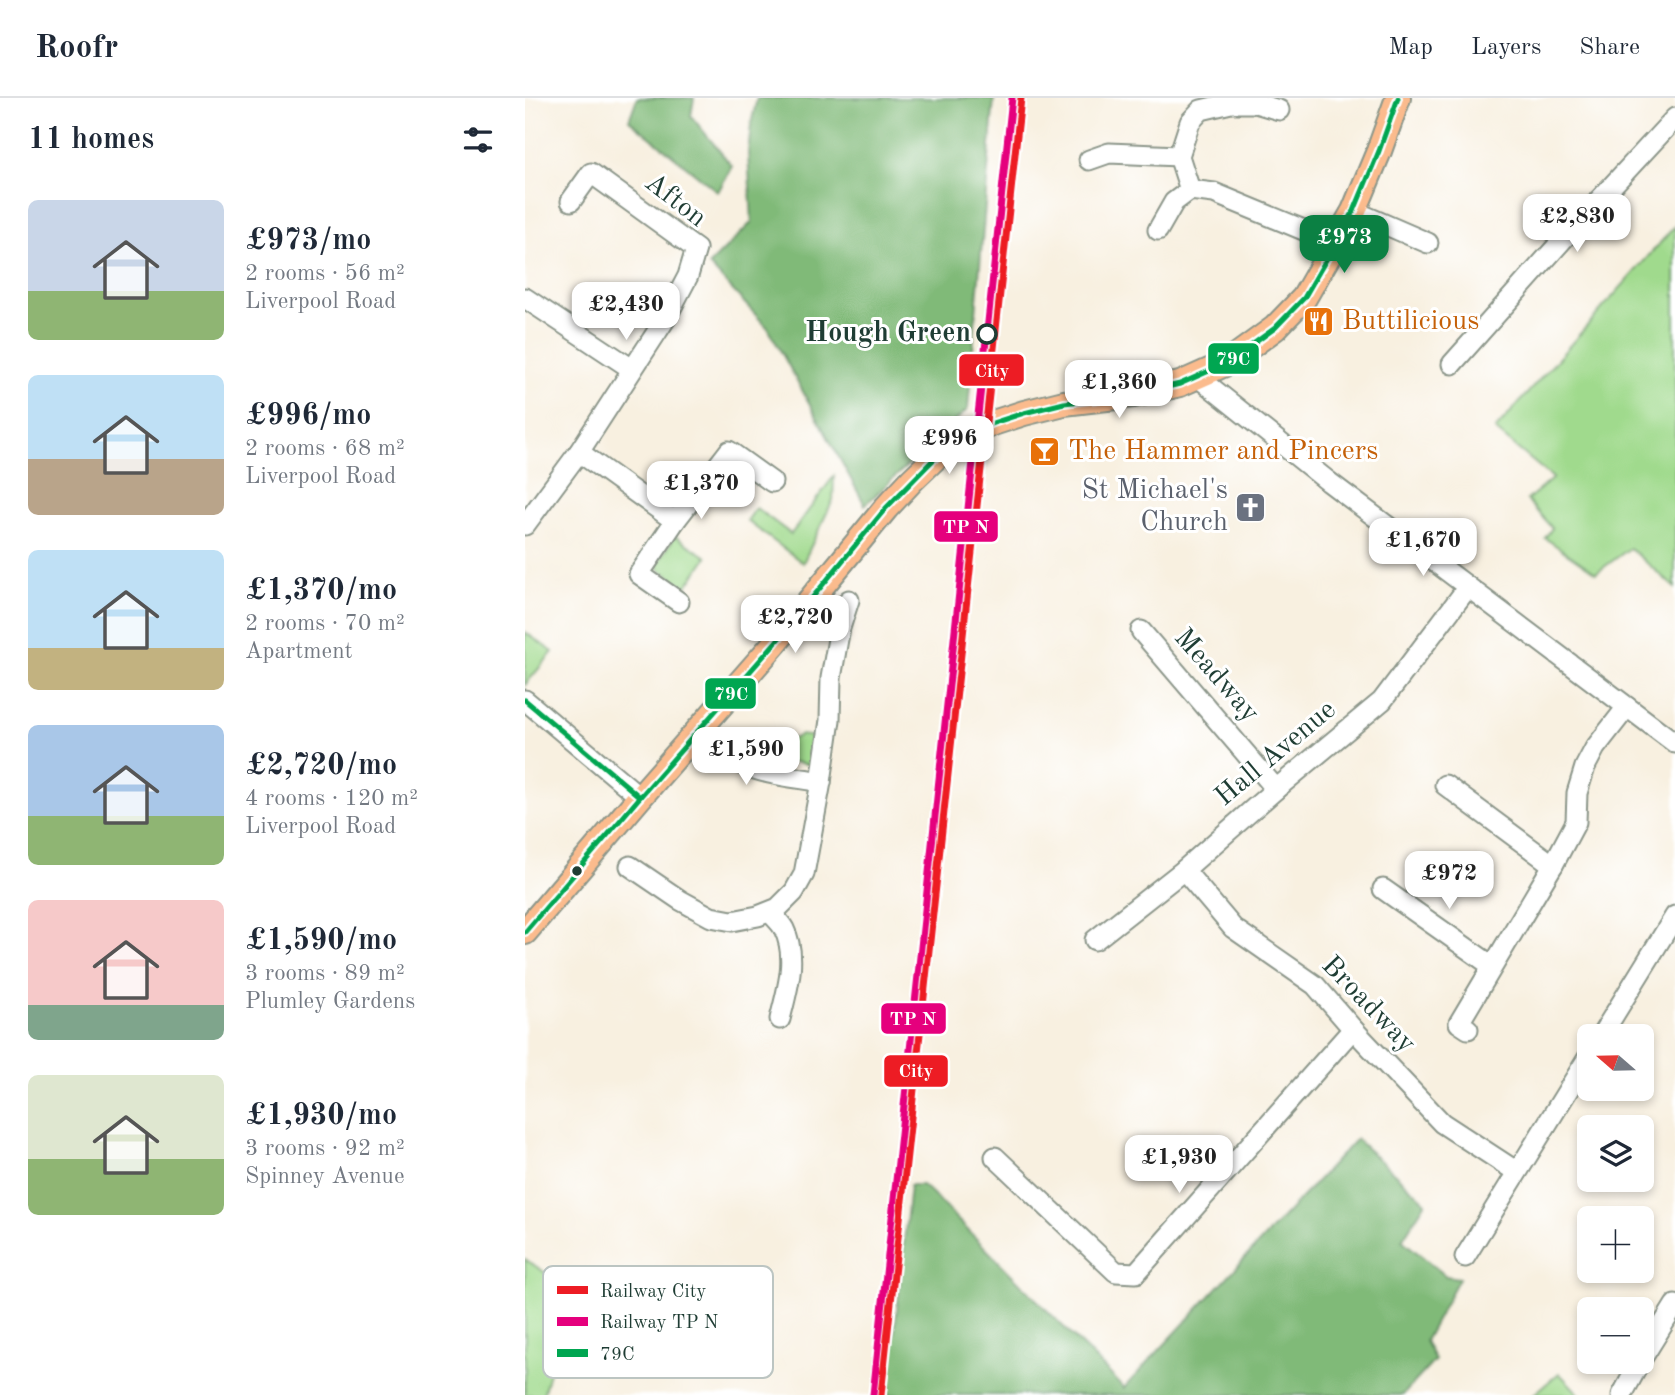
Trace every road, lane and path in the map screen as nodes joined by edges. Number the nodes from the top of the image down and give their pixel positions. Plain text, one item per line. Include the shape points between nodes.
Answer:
1 (1398, 98) edge
2 (1195, 104) edge
3 (1279, 110) dead end
4 (1675, 118) edge
5 (1179, 156) junction
6 (1090, 160) dead end
7 (1191, 190) junction
8 (571, 201) dead end
9 (1354, 211) junction
10 (1158, 230) dead end
11 (1335, 243) junction
12 (1428, 243) dead end
13 (525, 298) edge
14 (1452, 364) dead end
15 (632, 369) junction
16 (1198, 377) junction
17 (579, 452) junction
18 (772, 482) dead end
19 (529, 511) edge
20 (675, 521) junction
21 (1468, 587) junction
22 (849, 600) dead end
23 (679, 602) dead end
24 (1141, 631) dead end
25 (525, 700) edge
26 (1627, 707) junction
27 (698, 732) junction
28 (1675, 743) edge
29 (821, 782) junction
30 (1455, 784) dead end
31 (1276, 789) junction
32 (640, 797) junction
33 (1553, 865) junction
34 (630, 866) dead end
35 (1184, 870) junction
36 (1386, 899) dead end
37 (770, 912) junction
38 (1675, 916) edge
39 (525, 932) edge
40 (1095, 940) dead end
41 (1492, 966) junction
42 (781, 1019) dead end
43 (1608, 1024) edge
44 (1353, 1029) junction
45 (1468, 1029) dead end
46 (1577, 1075) edge
47 (995, 1157) dead end
48 (1517, 1172) junction
49 (1465, 1257) dead end
50 (1675, 1305) edge
51 (1654, 1340) edge
52 (1634, 1374) edge
53 (1622, 1395) edge

1 - 9 main road
2 - 3 street via 1255,103
2 - 5 street
4 - 14 street
5 - 6 street via 1109,153
5 - 7 street
7 - 10 street via 1174,202
7 - 11 street via 1214,193
8 - 15 street, Afton via 591,173 696,249 666,318
9 - 11 main road
9 - 12 street
11 - 16 main road via 1304,298 1275,328 1227,363
13 - 15 street
15 - 17 street, Afton
16 - 21 street
16 - 27 main road via 1133,395 1043,408 993,423 960,440 924,468 886,508
17 - 19 street, Afton
17 - 20 street
18 - 20 street via 729,451
20 - 23 street via 639,573
21 - 26 street
21 - 31 street, Hall Avenue via 1382,701
22 - 29 street via 831,626 830,720
24 - 31 street, Meadway
25 - 32 street
26 - 28 street
26 - 33 street via 1585,767 1577,793 1576,822
27 - 29 street via 738,762
27 - 32 main road
29 - 37 street via 804,874 794,892
30 - 33 street
31 - 35 street, Hall Avenue
32 - 39 main road
33 - 41 street
34 - 37 street via 711,917 732,921
35 - 40 street, Hall Avenue
35 - 44 street, Broadway via 1233,928 1315,985
36 - 41 street
37 - 42 street via 784,929 790,949
38 - 43 street
41 - 45 street via 1459,1023
44 - 47 street via 1136,1273 1117,1272
44 - 48 street, Broadway via 1441,1123
46 - 48 street
48 - 49 street
50 - 51 street
52 - 53 street

